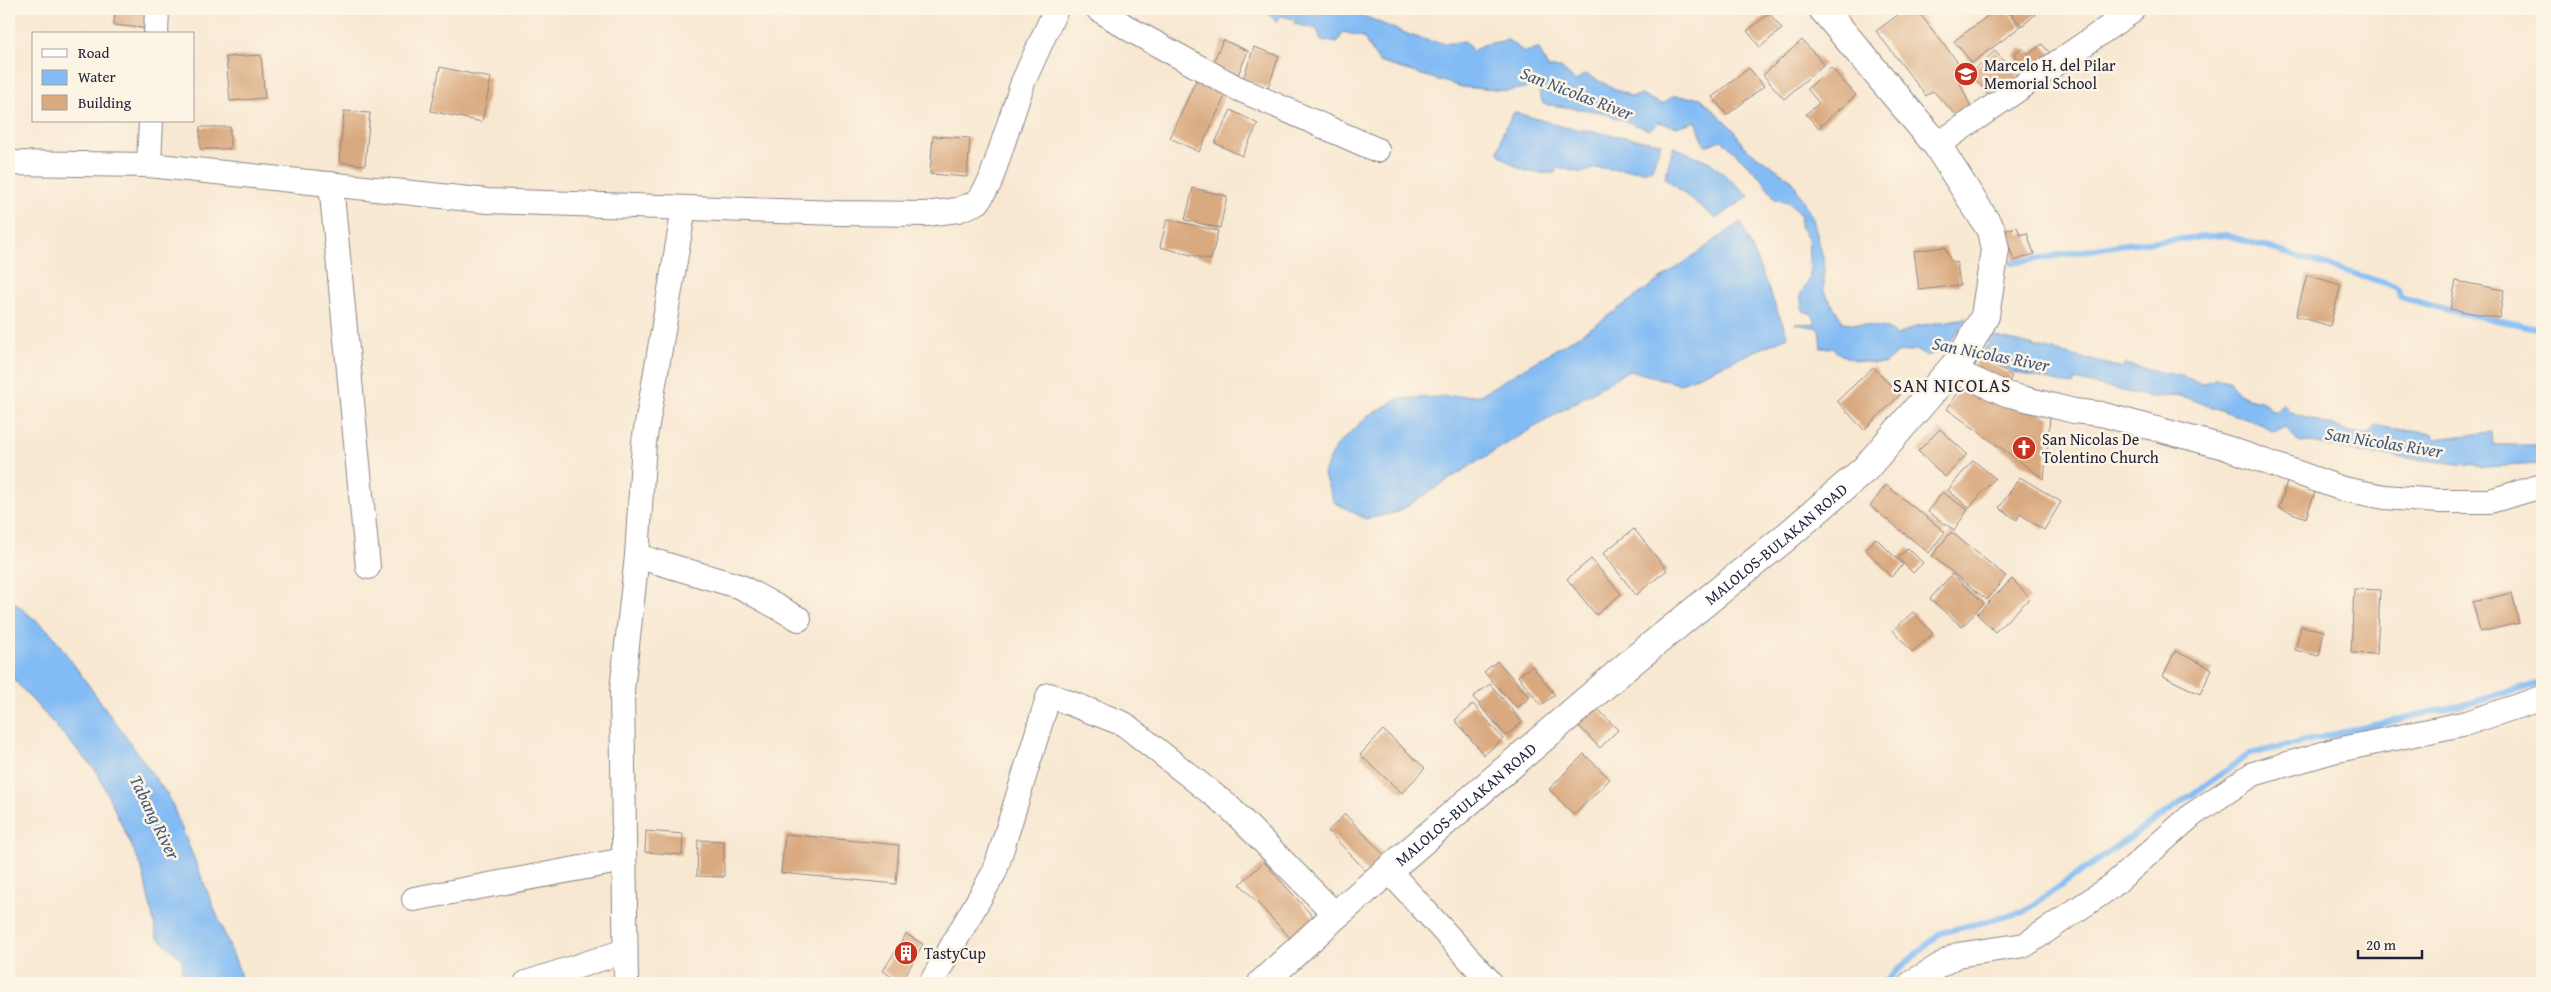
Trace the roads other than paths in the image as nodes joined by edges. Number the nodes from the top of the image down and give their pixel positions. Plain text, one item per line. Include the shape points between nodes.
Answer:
1 (157, 9) edge
2 (1056, 9) edge
3 (1098, 9) edge
4 (1823, 9) edge
5 (2131, 12) dead end
6 (156, 32) edge
7 (151, 122) edge
8 (1937, 145) junction
9 (1377, 150) dead end
10 (9, 163) edge
11 (149, 165) junction
12 (331, 184) junction
13 (684, 208) junction
14 (1958, 363) junction
15 (2542, 486) edge
16 (637, 556) junction
17 (368, 567) dead end
18 (799, 618) dead end
19 (2542, 698) edge
20 (624, 860) junction
21 (1389, 871) junction
22 (414, 899) dead end
23 (1336, 915) junction
24 (625, 951) junction
25 (1270, 980) edge
26 (526, 983) edge
27 (626, 983) edge
28 (931, 983) edge
29 (1491, 983) edge
30 (1911, 983) edge

1 - 6 street
2 - 13 street via 1023,82 990,182 978,202 958,210 926,214
3 - 9 street via 1237,88
4 - 8 main road, MALOLOS-BULAKAN ROAD
5 - 8 street
7 - 11 street
8 - 14 main road, MALOLOS-BULAKAN ROAD via 1991,230 1995,250 1985,316
10 - 11 street
11 - 12 street
12 - 13 street via 488,201
12 - 17 street
13 - 16 street via 644,442
14 - 15 street via 2006,394 2074,411 2101,414 2224,447 2343,489 2403,498 2490,501
14 - 21 main road, MALOLOS-BULAKAN ROAD via 1865,469 1635,659
16 - 18 street via 741,587
16 - 20 street via 622,690
19 - 30 street via 2467,723 2333,751 2253,774 2192,815 2112,886 2025,945 1957,955
20 - 22 street
20 - 24 street
21 - 23 main road, MALOLOS-BULAKAN ROAD
21 - 29 street
23 - 25 main road, MALOLOS-BULAKAN ROAD
23 - 28 street via 1229,807 1124,724 1049,695 995,871
24 - 26 street
24 - 27 street

